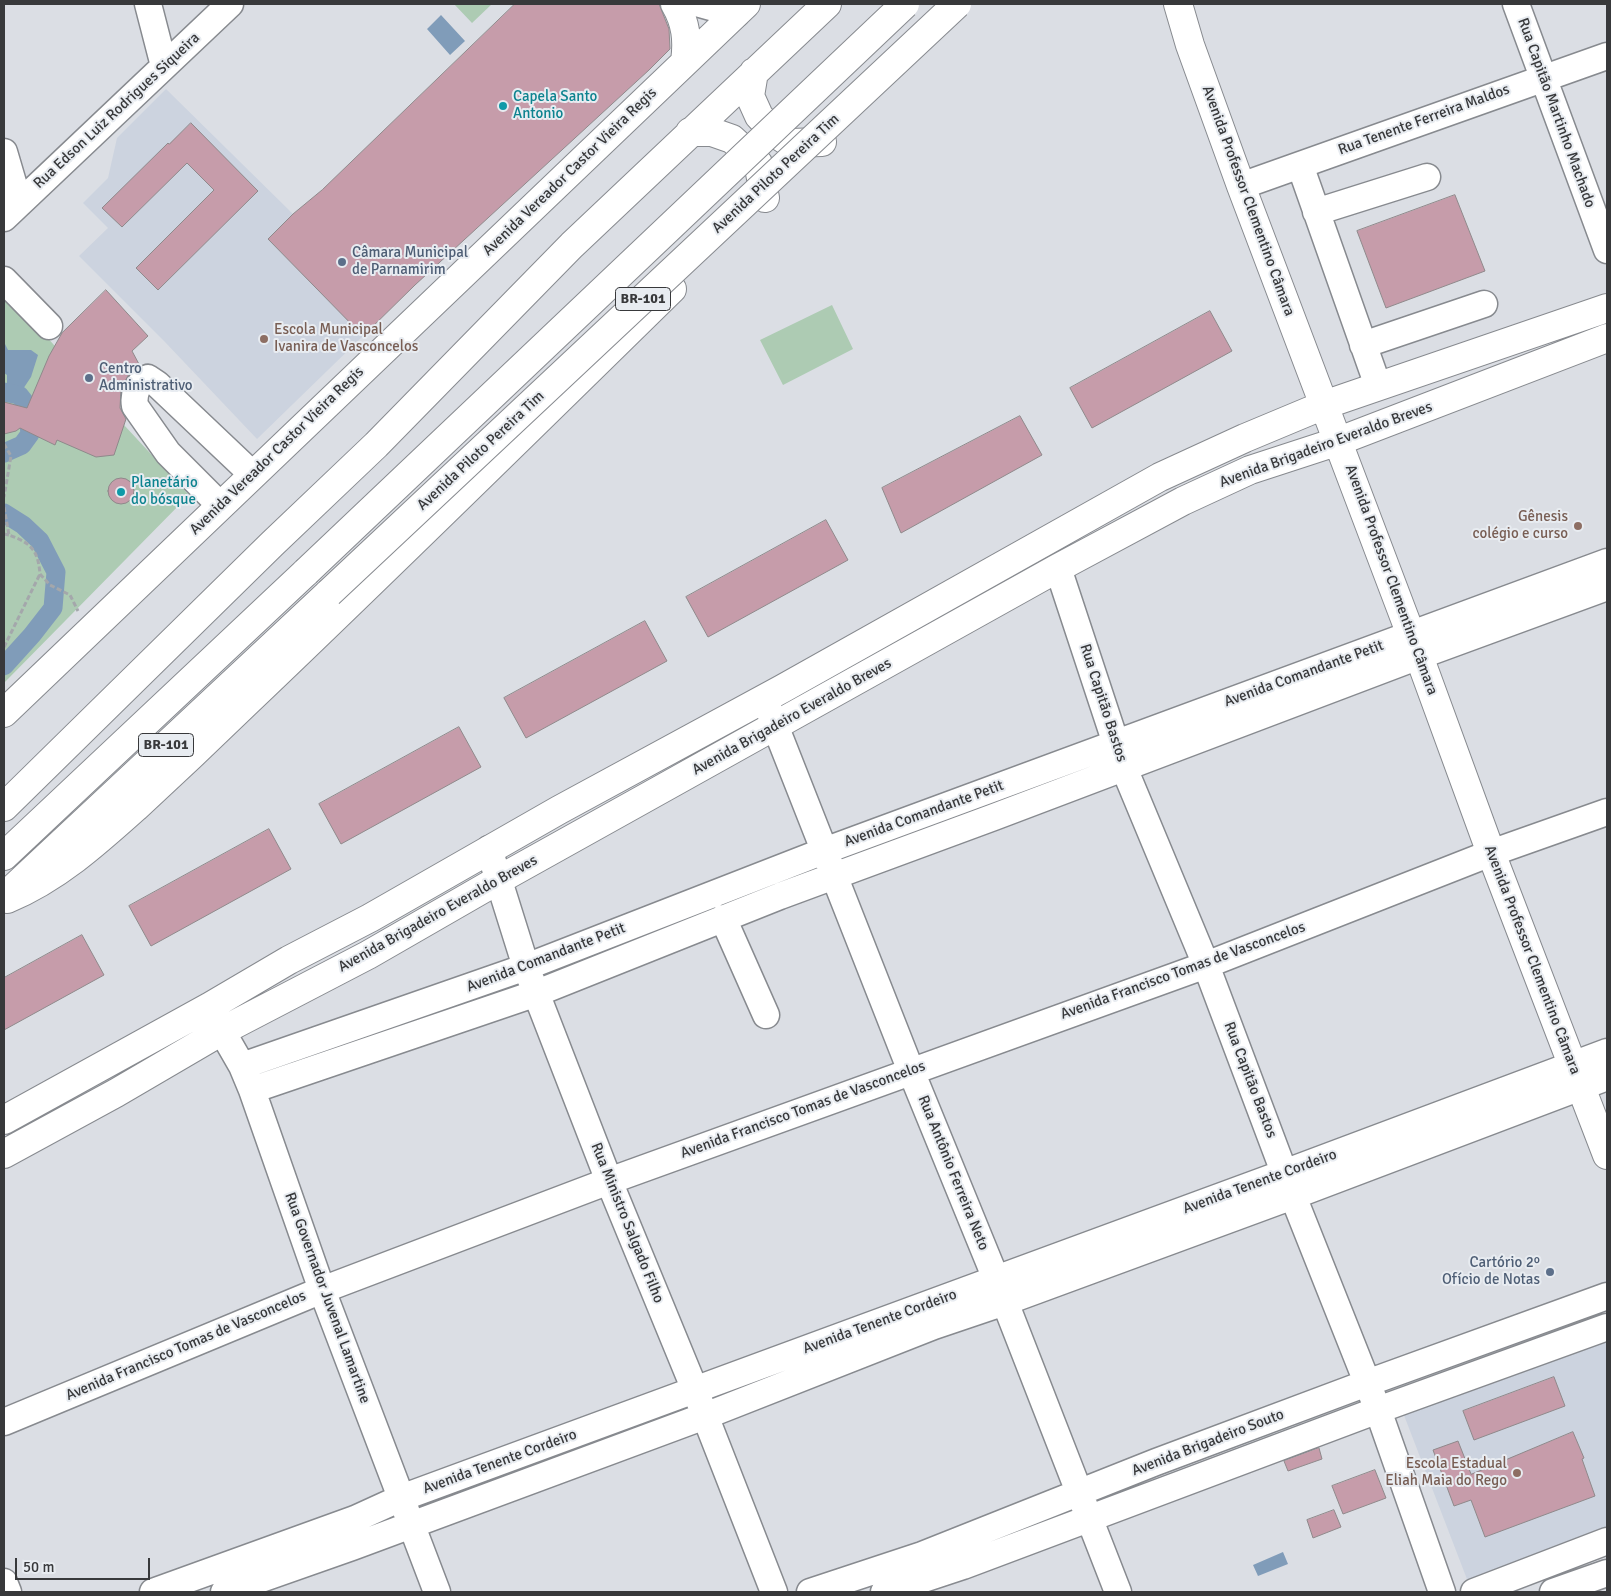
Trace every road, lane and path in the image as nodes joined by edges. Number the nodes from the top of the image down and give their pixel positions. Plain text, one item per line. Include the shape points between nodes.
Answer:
1 (148, 4) edge
2 (230, 4) edge
3 (675, 4) edge
4 (700, 4) edge
5 (827, 4) edge
6 (905, 4) edge
7 (957, 4) edge
8 (969, 4) edge
9 (1178, 4) edge
10 (1516, 4) edge
11 (740, 9) edge
12 (1607, 56) edge
13 (685, 62) junction
14 (164, 66) junction
15 (754, 72) junction
16 (1544, 77) junction
17 (690, 132) junction
18 (822, 142) junction
19 (4, 152) edge
20 (1300, 165) junction
21 (1427, 177) dead end
22 (1241, 186) junction
23 (765, 198) junction
24 (11, 211) edge
25 (1316, 212) junction
26 (1607, 250) edge
27 (4, 280) edge
28 (1484, 304) dead end
29 (1607, 308) edge
30 (49, 326) dead end
31 (1607, 338) edge
32 (1363, 345) junction
33 (1378, 386) junction
34 (1324, 405) junction
35 (1339, 441) junction
36 (4, 444) edge
37 (252, 474) junction
38 (4, 498) edge
39 (220, 505) junction
40 (4, 507) edge
41 (4, 534) edge
42 (9, 534) junction
43 (1607, 562) edge
44 (1058, 568) junction
45 (40, 574) junction
46 (1607, 587) edge
47 (70, 595) dead end
48 (1415, 645) junction
49 (4, 647) edge
50 (764, 699) junction
51 (4, 713) edge
52 (775, 727) junction
53 (1116, 744) junction
54 (1124, 768) junction
55 (984, 792) junction
56 (4, 808) edge
57 (1607, 812) edge
58 (994, 817) junction
59 (489, 849) junction
60 (824, 851) junction
61 (1491, 853) junction
62 (4, 856) edge
63 (835, 877) junction
64 (500, 879) junction
65 (4, 899) edge
66 (724, 918) junction
67 (1206, 965) junction
68 (526, 967) junction
69 (537, 993) junction
70 (209, 1007) junction
71 (766, 1015) dead end
72 (222, 1031) junction
73 (1607, 1052) edge
74 (911, 1071) junction
75 (1577, 1076) junction
76 (1607, 1077) edge
77 (247, 1078) junction
78 (4, 1120) edge
79 (1605, 1142) edge
80 (4, 1154) edge
81 (609, 1181) junction
82 (1289, 1185) junction
83 (322, 1290) junction
84 (1001, 1291) junction
85 (1607, 1296) edge
86 (1607, 1327) edge
87 (1367, 1382) junction
88 (695, 1390) junction
89 (1378, 1410) junction
90 (705, 1416) junction
91 (4, 1422) edge
92 (1079, 1493) junction
93 (401, 1498) junction
94 (1090, 1519) junction
95 (411, 1524) junction
96 (1607, 1541) edge
97 (1607, 1572) edge
98 (4, 1582) edge
99 (8, 1592) edge
100 (153, 1592) edge
101 (224, 1592) edge
102 (437, 1592) edge
103 (774, 1592) edge
104 (810, 1592) edge
105 (884, 1592) edge
106 (1118, 1592) edge
107 (1442, 1592) edge
108 (1474, 1592) edge
109 (1553, 1592) edge

1 - 14 street
2 - 14 street, Rua Edson Luiz Rodrigues Siqueira
3 - 13 main road via 687,34
4 - 11 street
5 - 15 main road
6 - 62 main road, BR-101, bridge
7 - 65 main road, Avenida Piloto Pereira Tim / BR-101, bridge
8 - 18 main road
9 - 22 main road, Avenida Professor Clementino Câmara
10 - 16 street, Rua Capitão Martinho Machado
11 - 13 main road, Avenida Vereador Castor Vieira Regis
12 - 16 street, Rua Tenente Ferreira Maldos
13 - 37 main road, Avenida Vereador Castor Vieira Regis
14 - 24 street, Rua Edson Luiz Rodrigues Siqueira
15 - 17 main road
15 - 18 main road via 750,96 759,116 776,134 790,143
16 - 20 street, Rua Tenente Ferreira Maldos
16 - 26 street, Rua Capitão Martinho Machado
17 - 23 main road via 712,132 732,139 758,163
17 - 56 main road via 572,245 376,445
18 - 23 main road
19 - 24 street
20 - 22 street, Rua Tenente Ferreira Maldos
20 - 25 street
21 - 25 street
22 - 34 main road, Avenida Professor Clementino Câmara
23 - 65 main road via 313,640 163,782 101,838 47,878 22,893
25 - 32 street
27 - 30 street
28 - 32 street
29 - 33 main road, Avenida Brigadeiro Everaldo Breves
31 - 35 main road, Avenida Brigadeiro Everaldo Breves
32 - 33 street
33 - 34 main road, Avenida Brigadeiro Everaldo Breves
34 - 35 main road, Avenida Professor Clementino Câmara
34 - 50 main road, Avenida Brigadeiro Everaldo Breves via 1160,477
35 - 44 main road, Avenida Brigadeiro Everaldo Breves via 1250,470 1183,501
35 - 48 main road, Avenida Professor Clementino Câmara
36 - 38 path via 11,456
37 - 39 main road, Avenida Vereador Castor Vieira Regis
37 - 39 street via 157,384 148,378 143,380 136,391 135,406 168,453
39 - 51 main road, Avenida Vereador Castor Vieira Regis
40 - 42 path
41 - 42 path
42 - 45 path via 33,548
43 - 48 street, Avenida Comandante Petit
44 - 52 main road, Avenida Brigadeiro Everaldo Breves
44 - 53 street, Rua Capitão Bastos
45 - 47 path via 50,585
45 - 49 path
46 - 48 street, Avenida Comandante Petit
48 - 53 street, Avenida Comandante Petit
48 - 54 street, Avenida Comandante Petit
48 - 61 main road, Avenida Professor Clementino Câmara
50 - 52 street, Rua Antônio Ferreira Neto
50 - 59 main road, Avenida Brigadeiro Everaldo Breves
52 - 60 street, Rua Antônio Ferreira Neto
52 - 64 main road, Avenida Brigadeiro Everaldo Breves
53 - 54 street, Rua Capitão Bastos
53 - 55 street, Avenida Comandante Petit
54 - 58 street, Avenida Comandante Petit
54 - 67 street, Rua Capitão Bastos
55 - 58 street
55 - 60 street, Avenida Comandante Petit
57 - 61 street, Avenida Francisco Tomas de Vasconcelos
58 - 63 street, Avenida Comandante Petit
59 - 64 street, Rua Ministro Salgado Filho
59 - 70 main road, Avenida Brigadeiro Everaldo Breves
60 - 63 street, Rua Antônio Ferreira Neto
60 - 68 street, Avenida Comandante Petit
61 - 67 street, Avenida Francisco Tomas de Vasconcelos
61 - 75 main road, Avenida Professor Clementino Câmara
63 - 66 street, Avenida Comandante Petit
63 - 74 street, Rua Antônio Ferreira Neto
64 - 68 street, Rua Ministro Salgado Filho
64 - 72 main road, Avenida Brigadeiro Everaldo Breves via 368,955
66 - 69 street, Avenida Comandante Petit
66 - 71 street
67 - 74 street, Avenida Francisco Tomas de Vasconcelos
67 - 82 street, Rua Capitão Bastos
68 - 69 street, Rua Ministro Salgado Filho
68 - 77 street, Avenida Comandante Petit
69 - 77 street, Avenida Comandante Petit
69 - 81 street, Rua Ministro Salgado Filho
70 - 72 street, Rua Governador Juvenal Lamartine
70 - 78 main road, Avenida Brigadeiro Everaldo Breves
72 - 77 street, Rua Governador Juvenal Lamartine
72 - 80 main road, Avenida Brigadeiro Everaldo Breves
73 - 75 street, Avenida Tenente Cordeiro
74 - 81 street, Avenida Francisco Tomas de Vasconcelos
74 - 84 street, Rua Antônio Ferreira Neto
75 - 76 street, Avenida Tenente Cordeiro
75 - 79 main road, Avenida Professor Clementino Câmara
75 - 82 street, Avenida Tenente Cordeiro
77 - 83 street, Rua Governador Juvenal Lamartine
81 - 83 street, Avenida Francisco Tomas de Vasconcelos
81 - 88 street, Rua Ministro Salgado Filho
82 - 84 street, Avenida Tenente Cordeiro
82 - 87 street, Rua Capitão Bastos
83 - 91 street, Avenida Francisco Tomas de Vasconcelos
83 - 93 street, Rua Governador Juvenal Lamartine
84 - 88 street, Avenida Tenente Cordeiro
84 - 90 street, Avenida Tenente Cordeiro via 925,1330
84 - 92 street, Rua Antônio Ferreira Neto
85 - 87 street, Avenida Brigadeiro Souto
86 - 89 street, Avenida Brigadeiro Souto
87 - 89 street, Rua Capitão Bastos
87 - 92 street, Avenida Brigadeiro Souto
88 - 90 street, Rua Ministro Salgado Filho
88 - 93 street, Avenida Tenente Cordeiro
89 - 94 street, Avenida Brigadeiro Souto
89 - 107 street, Rua Capitão Bastos
90 - 95 street, Avenida Tenente Cordeiro
90 - 103 street, Rua Ministro Salgado Filho
92 - 94 street, Rua Antônio Ferreira Neto
92 - 104 street, Avenida Brigadeiro Souto via 922,1555
93 - 95 street, Rua Governador Juvenal Lamartine
93 - 100 street, Avenida Tenente Cordeiro via 355,1519
94 - 105 street, Avenida Brigadeiro Souto
94 - 106 street, Rua Antônio Ferreira Neto
95 - 101 street, Avenida Tenente Cordeiro
95 - 102 street, Rua Governador Juvenal Lamartine
96 - 108 street
97 - 109 street
98 - 99 street

